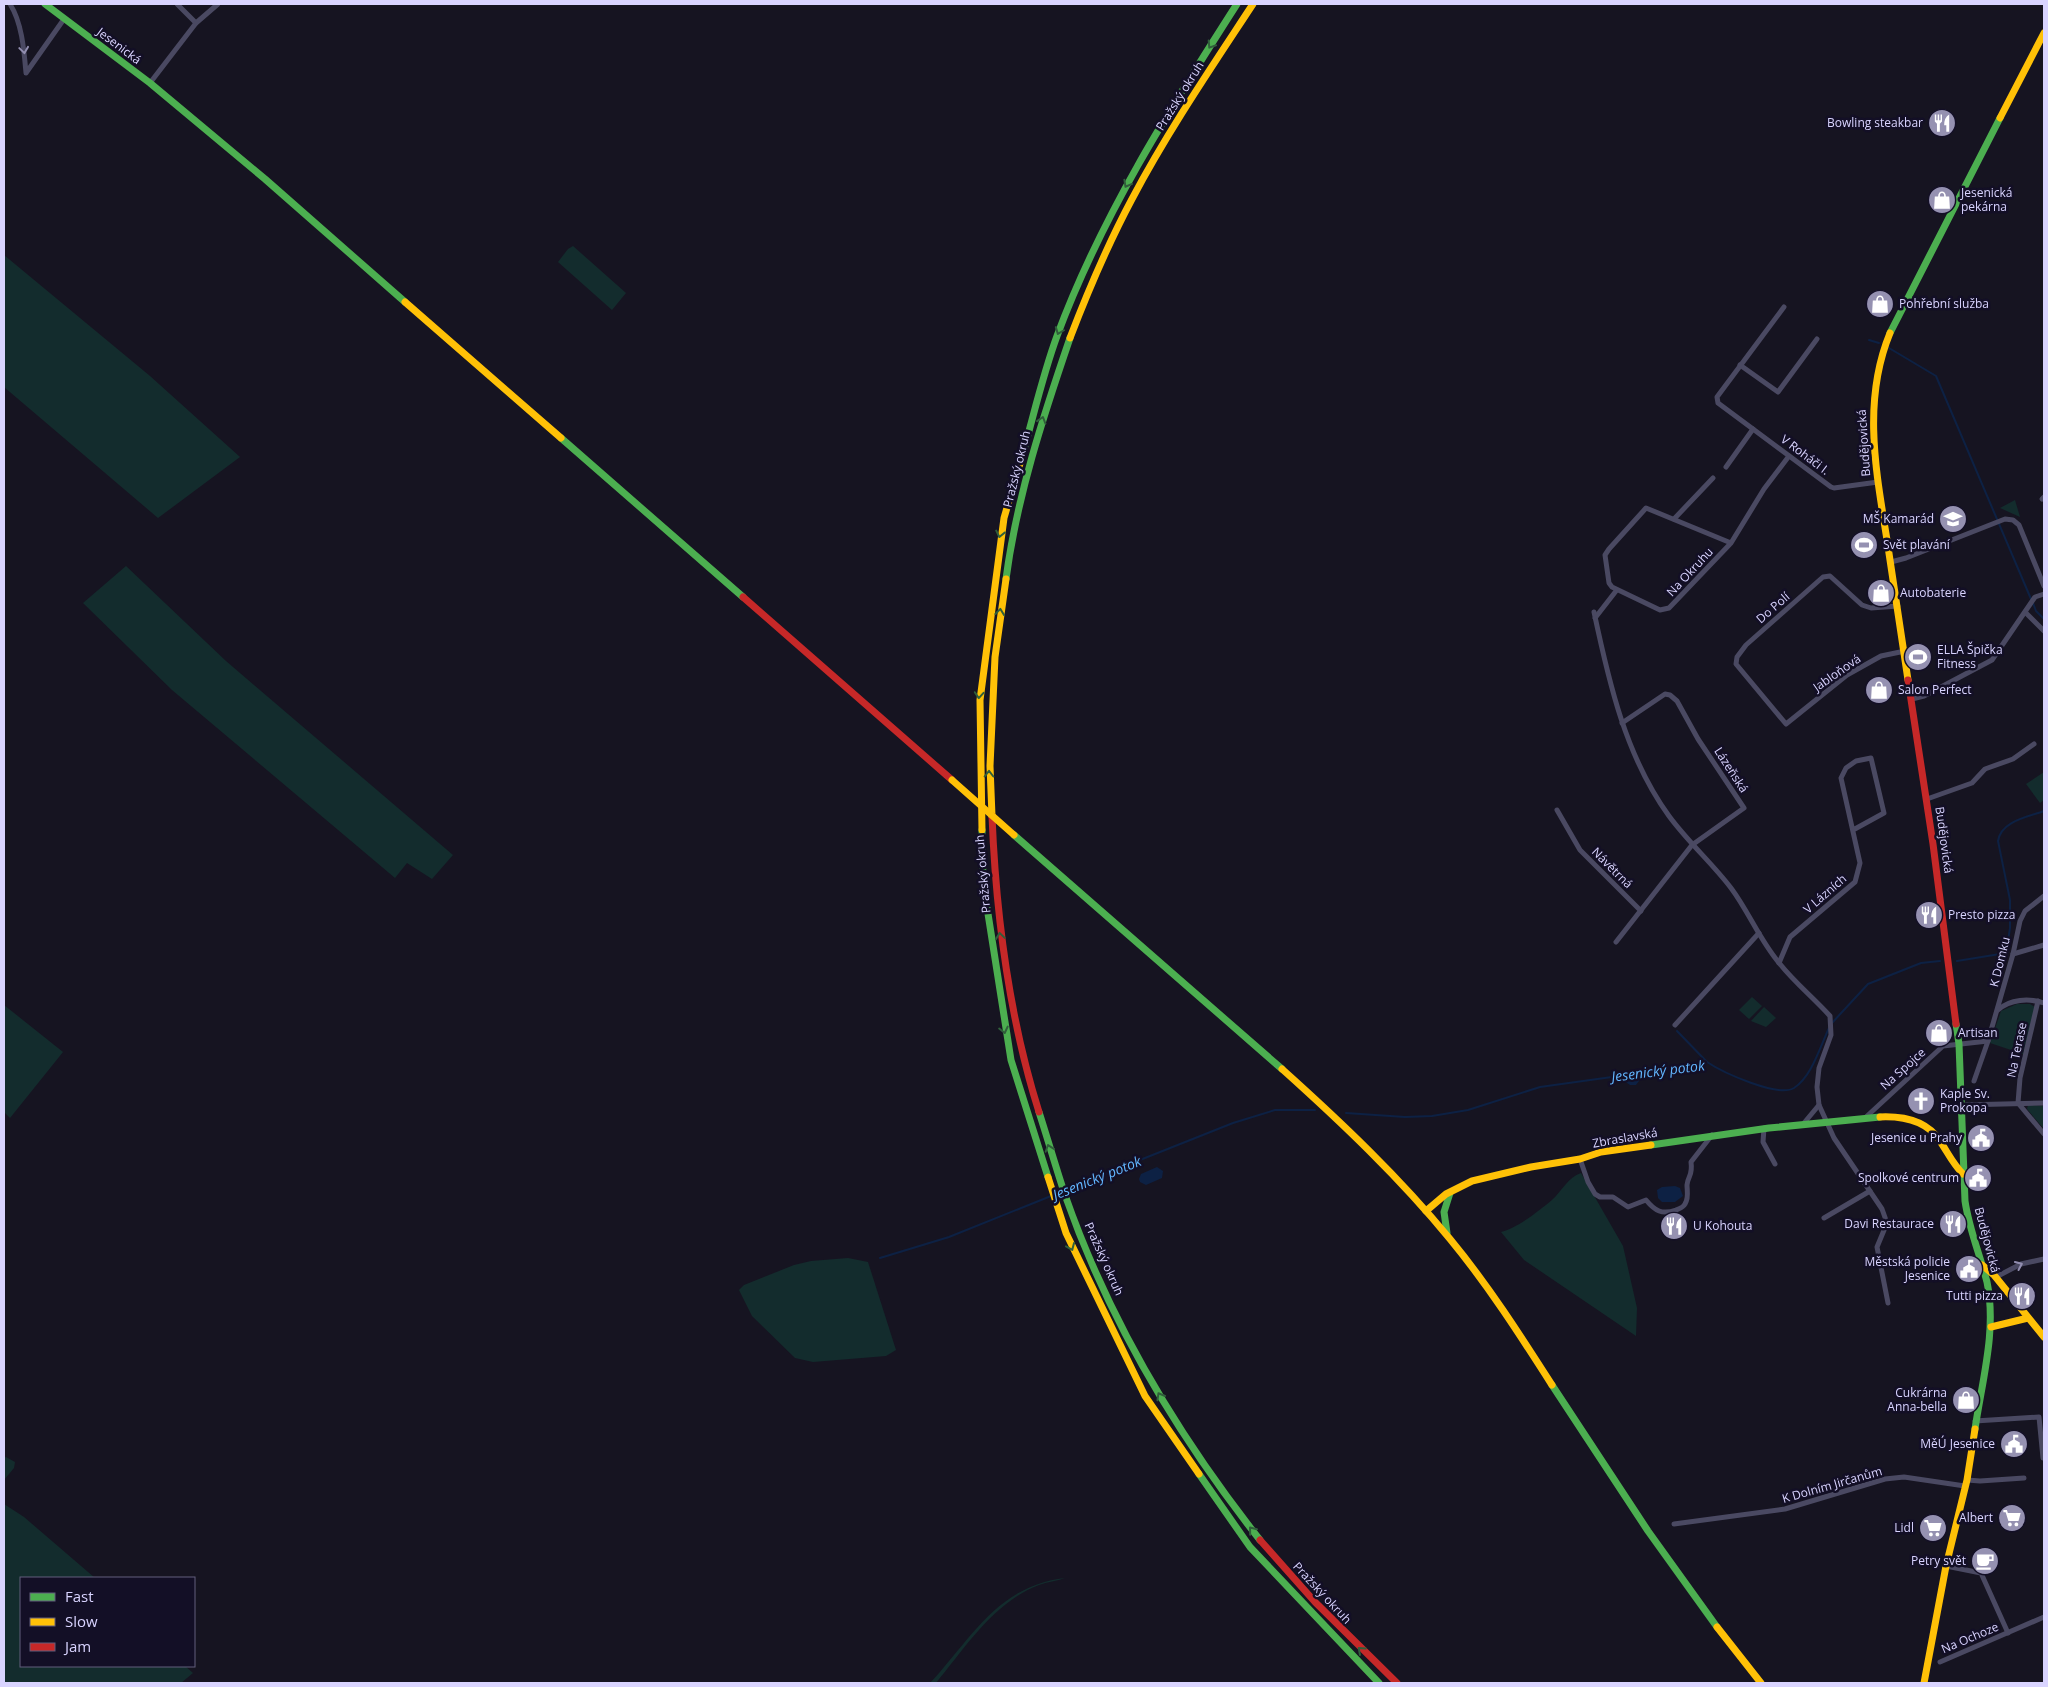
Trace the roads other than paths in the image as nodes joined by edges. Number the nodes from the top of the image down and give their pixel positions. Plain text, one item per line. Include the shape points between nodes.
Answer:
1 (10, 4) edge
2 (45, 4) edge
3 (177, 4) edge
4 (218, 4) edge
5 (1237, 4) edge
6 (1253, 4) edge
7 (64, 19) junction
8 (196, 24) junction
9 (2044, 32) edge
10 (150, 83) junction
11 (1784, 307) dead end
12 (1817, 339) dead end
13 (1740, 366) junction
14 (1753, 429) junction
15 (1789, 456) junction
16 (1726, 467) dead end
17 (1713, 478) dead end
18 (1878, 482) junction
19 (1674, 519) junction
20 (1731, 543) junction
21 (1891, 562) junction
22 (2044, 586) edge
23 (1616, 591) junction
24 (2044, 594) edge
25 (1898, 606) junction
26 (1594, 612) dead end
27 (2025, 612) junction
28 (1595, 618) junction
29 (2044, 631) edge
30 (1905, 651) junction
31 (1912, 699) junction
32 (1622, 723) junction
33 (1786, 724) joint
34 (2034, 744) dead end
35 (1927, 798) junction
36 (1557, 810) dead end
37 (1853, 830) junction
38 (1692, 845) junction
39 (2044, 896) edge
40 (1641, 911) junction
41 (1759, 934) junction
42 (1616, 942) dead end
43 (2044, 945) edge
44 (2013, 954) junction
45 (1779, 963) junction
46 (2038, 1001) junction
47 (2044, 1003) edge
48 (1996, 1012) junction
49 (1675, 1025) dead end
50 (1988, 1041) junction
51 (1959, 1044) junction
52 (1974, 1082) dead end
53 (2018, 1103) junction
54 (2044, 1103) edge
55 (1819, 1105) junction
56 (1962, 1105) junction
57 (1865, 1117) junction
58 (1827, 1122) junction
59 (1804, 1124) junction
60 (1764, 1127) junction
61 (2044, 1134) edge
62 (1712, 1135) junction
63 (1580, 1158) junction
64 (1775, 1164) dead end
65 (1963, 1174) junction
66 (1451, 1191) junction
67 (1870, 1191) junction
68 (1426, 1210) junction
69 (1824, 1218) dead end
70 (1449, 1238) junction
71 (2044, 1260) edge
72 (1982, 1265) junction
73 (1996, 1277) junction
74 (1888, 1303) dead end
75 (2028, 1318) junction
76 (1990, 1326) junction
77 (2044, 1337) edge
78 (1976, 1421) junction
79 (2043, 1458) dead end
80 (2024, 1478) dead end
81 (1966, 1483) junction
82 (1674, 1524) dead end
83 (1946, 1566) junction
84 (2044, 1617) edge
85 (2008, 1633) junction
86 (1940, 1662) dead end
87 (1379, 1683) edge
88 (1397, 1683) edge
89 (1761, 1683) edge
90 (1924, 1683) edge

1 -> 7 street via 24,46 26,73
2 - 7 main road, Jesenická
3 - 8 street
4 - 8 street
5 -> 87 main road, Pražský okruh via 1118,199 1080,277 1028,421 1006,503 988,606 978,713 978,833 986,924 1001,1017 1014,1071 1060,1221 1116,1342 1148,1402 1226,1517 1283,1587 1345,1653
88 -> 6 main road, Pražský okruh via 1353,1644 1292,1578 1236,1510 1192,1449 1127,1337 1094,1268 1040,1123 1014,1014 994,877 991,714 1000,608 1018,506 1040,424 1070,338 1103,259 1142,179
7 - 10 main road, Jesenická
8 - 10 street
9 - 18 main road, Budějovická via 1884,346 1872,397
10 - 68 main road, Jesenická, bridge via 273,186 787,634 1336,1118
11 - 13 street, V Roháči I.
12 - 13 street via 1778,392
13 - 14 street, V Roháči I. via 1718,397 1718,402
14 - 15 street, V Roháči I.
14 - 16 street
15 - 18 street, V Roháči I. via 1834,488
15 - 20 street, Na Okruhu
17 - 19 street
18 - 21 main road, Budějovická
19 - 20 street, Na Okruhu
19 - 23 street, Na Okruhu via 1646,508 1609,549 1605,555 1609,583
20 - 23 street, Na Okruhu via 1665,610
21 - 22 street via 1999,521 2013,520 2019,525
21 - 25 main road, Budějovická
23 - 28 street
24 - 27 street via 2035,597
25 - 30 main road, Budějovická
25 - 33 street, Do Polí via 1872,608 1862,605 1830,576 1823,578 1746,645 1736,664
26 - 28 street
27 - 29 street
27 - 31 street via 1992,660 1924,696
28 - 32 street
30 - 31 main road, Budějovická
30 - 33 street, Jabloňová via 1881,656 1847,675
31 - 35 main road, Budějovická
32 - 38 street via 1649,785
32 - 38 street, Lázeňská via 1665,694 1670,695 1744,808
34 - 35 street, Budějovická via 2013,759 1985,769 1972,783
35 - 51 main road, Budějovická
36 - 40 street, Návětrná via 1580,850
37 - 37 street, V Lázních via 1884,813 1871,758 1856,761 1846,768 1841,778
37 - 45 street, V Lázních via 1860,863 1855,882 1790,937
38 - 40 street
38 - 41 street via 1731,888
39 - 44 street, K Domku via 2022,915
40 - 42 street
41 - 45 street
41 - 49 street
43 - 44 street
44 - 48 street, K Domku
45 - 55 street via 1830,1016 1831,1035 1819,1068
46 - 47 street
46 - 48 street via 2012,1002
46 - 53 street, Na Terase via 2020,1078
48 - 50 street, K Domku
50 - 51 street
50 - 52 street, K Domku
51 - 56 main road, Budějovická
51 - 57 street, Na Spojce via 1943,1046
53 - 54 street
53 - 56 street
53 - 61 street
55 - 58 street
55 - 59 street
56 - 65 main road, Budějovická
57 - 58 main road, Zbraslavská
57 - 65 main road, Zbraslavská via 1900,1118 1919,1123 1935,1133
58 - 59 main road, Zbraslavská
58 - 67 street via 1834,1138
59 - 60 main road, Zbraslavská
60 - 62 main road, Zbraslavská
60 - 64 street via 1763,1142
62 - 63 main road, Zbraslavská
62 - 63 street, Zbraslavská via 1691,1162 1693,1172 1687,1183 1687,1202 1667,1213 1660,1213 1646,1200 1628,1207 1613,1197 1595,1194
63 - 66 main road via 1481,1179
65 - 72 main road, Budějovická via 1967,1216
66 - 68 main road
66 - 70 main road via 1444,1212
67 - 69 street
67 - 74 street via 1887,1224 1878,1247
68 - 70 main road, Jesenická
70 - 89 main road, Jesenická via 1496,1300 1683,1580
73 -> 71 street via 2021,1264
72 - 73 main road
72 - 76 main road, Budějovická via 1990,1301
73 - 75 main road
75 - 76 main road
75 - 77 main road
76 - 78 main road, Budějovická
78 - 79 street via 2040,1417
78 - 81 main road, Budějovická
80 - 81 street, K Dolním Jirčanům
81 - 82 street, K Dolním Jirčanům via 1904,1477 1885,1479 1785,1509
81 - 83 main road, Budějovická
83 - 85 street, Na Ochoze via 1981,1573
83 - 90 main road, Budějovická
84 - 85 street, Na Ochoze
85 - 86 street, Na Ochoze

